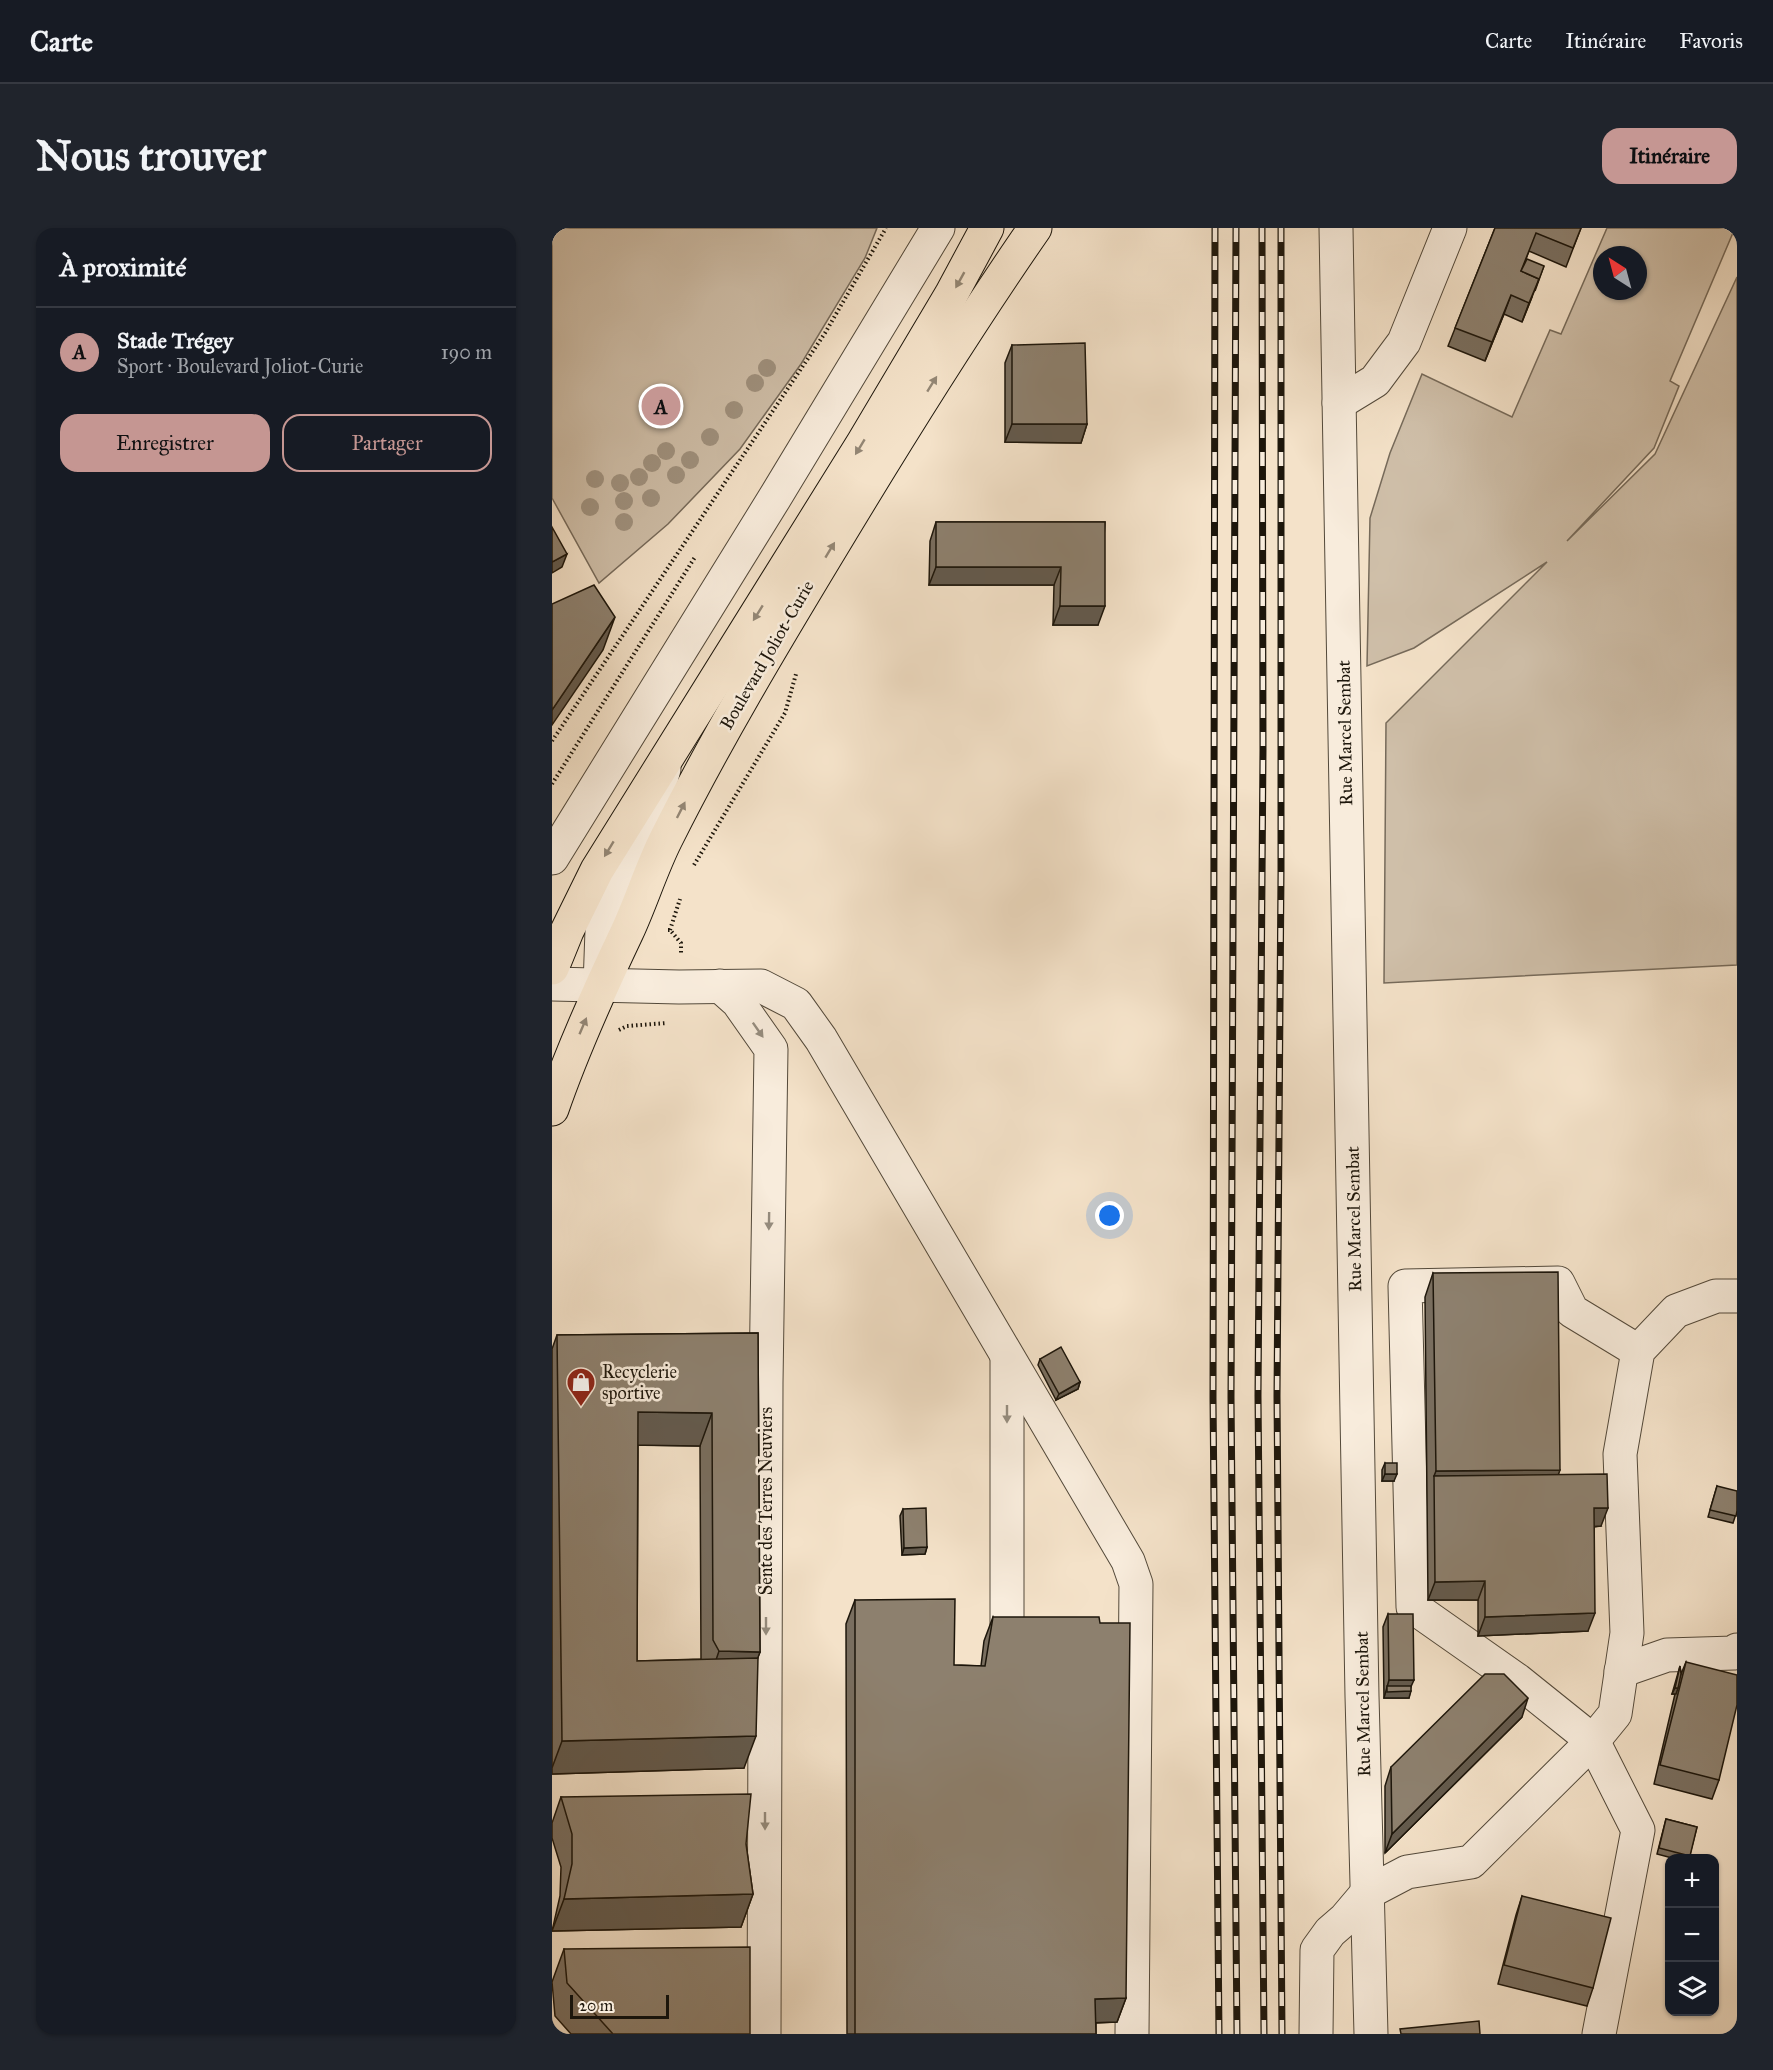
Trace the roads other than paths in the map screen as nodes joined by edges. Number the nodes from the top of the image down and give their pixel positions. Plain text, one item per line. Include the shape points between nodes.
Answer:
1 (938, 228) edge
2 (987, 228) edge
3 (1013, 228) edge
4 (1035, 228) edge
5 (1336, 228) edge
6 (1450, 228) edge
7 (975, 316) junction
8 (1339, 403) junction
9 (669, 753) junction
10 (552, 858) edge
11 (552, 968) edge
12 (552, 984) edge
13 (600, 986) junction
14 (720, 986) junction
15 (552, 1109) edge
16 (1737, 1296) edge
17 (1638, 1351) junction
18 (1007, 1356) junction
19 (1007, 1641) edge
20 (1737, 1650) edge
21 (1621, 1671) junction
22 (1593, 1741) junction
23 (1367, 1893) junction
24 (764, 2034) edge
25 (1132, 2034) edge
26 (1316, 2034) edge
27 (1371, 2034) edge
28 (1599, 2034) edge

1 - 10 street
2 -> 9 main road, Boulevard Joliot-Curie via 863,443
3 - 7 main road
4 - 7 main road, Boulevard Joliot-Curie
5 - 8 street, Rue Marcel Sembat
6 - 8 street via 1404,342 1375,381
13 -> 7 main road, Boulevard Joliot-Curie via 664,842 735,708
8 - 23 street, Rue Marcel Sembat
9 -> 11 main road, Boulevard Joliot-Curie via 597,870
9 - 13 street via 646,836 602,930
12 - 13 street
13 - 14 street
15 -> 13 main road, Boulevard Joliot-Curie
14 - 18 street via 761,986 796,1004 821,1039
14 -> 24 street, Sente des Terres Neuviers via 738,1002 771,1049
16 - 17 street via 1716,1296 1676,1311
17 - 21 street via 1620,1454 1627,1633
17 - 22 street via 1572,1311 1557,1283 1405,1286 1413,1607 1517,1680
18 -> 19 street
18 - 25 street via 1128,1561 1136,1584
20 - 21 street via 1667,1655
21 - 22 street via 1615,1714
22 - 23 street via 1471,1862 1407,1872
22 - 28 street via 1638,1830
23 - 26 street via 1317,1950
23 - 27 street, Rue Marcel Sembat

